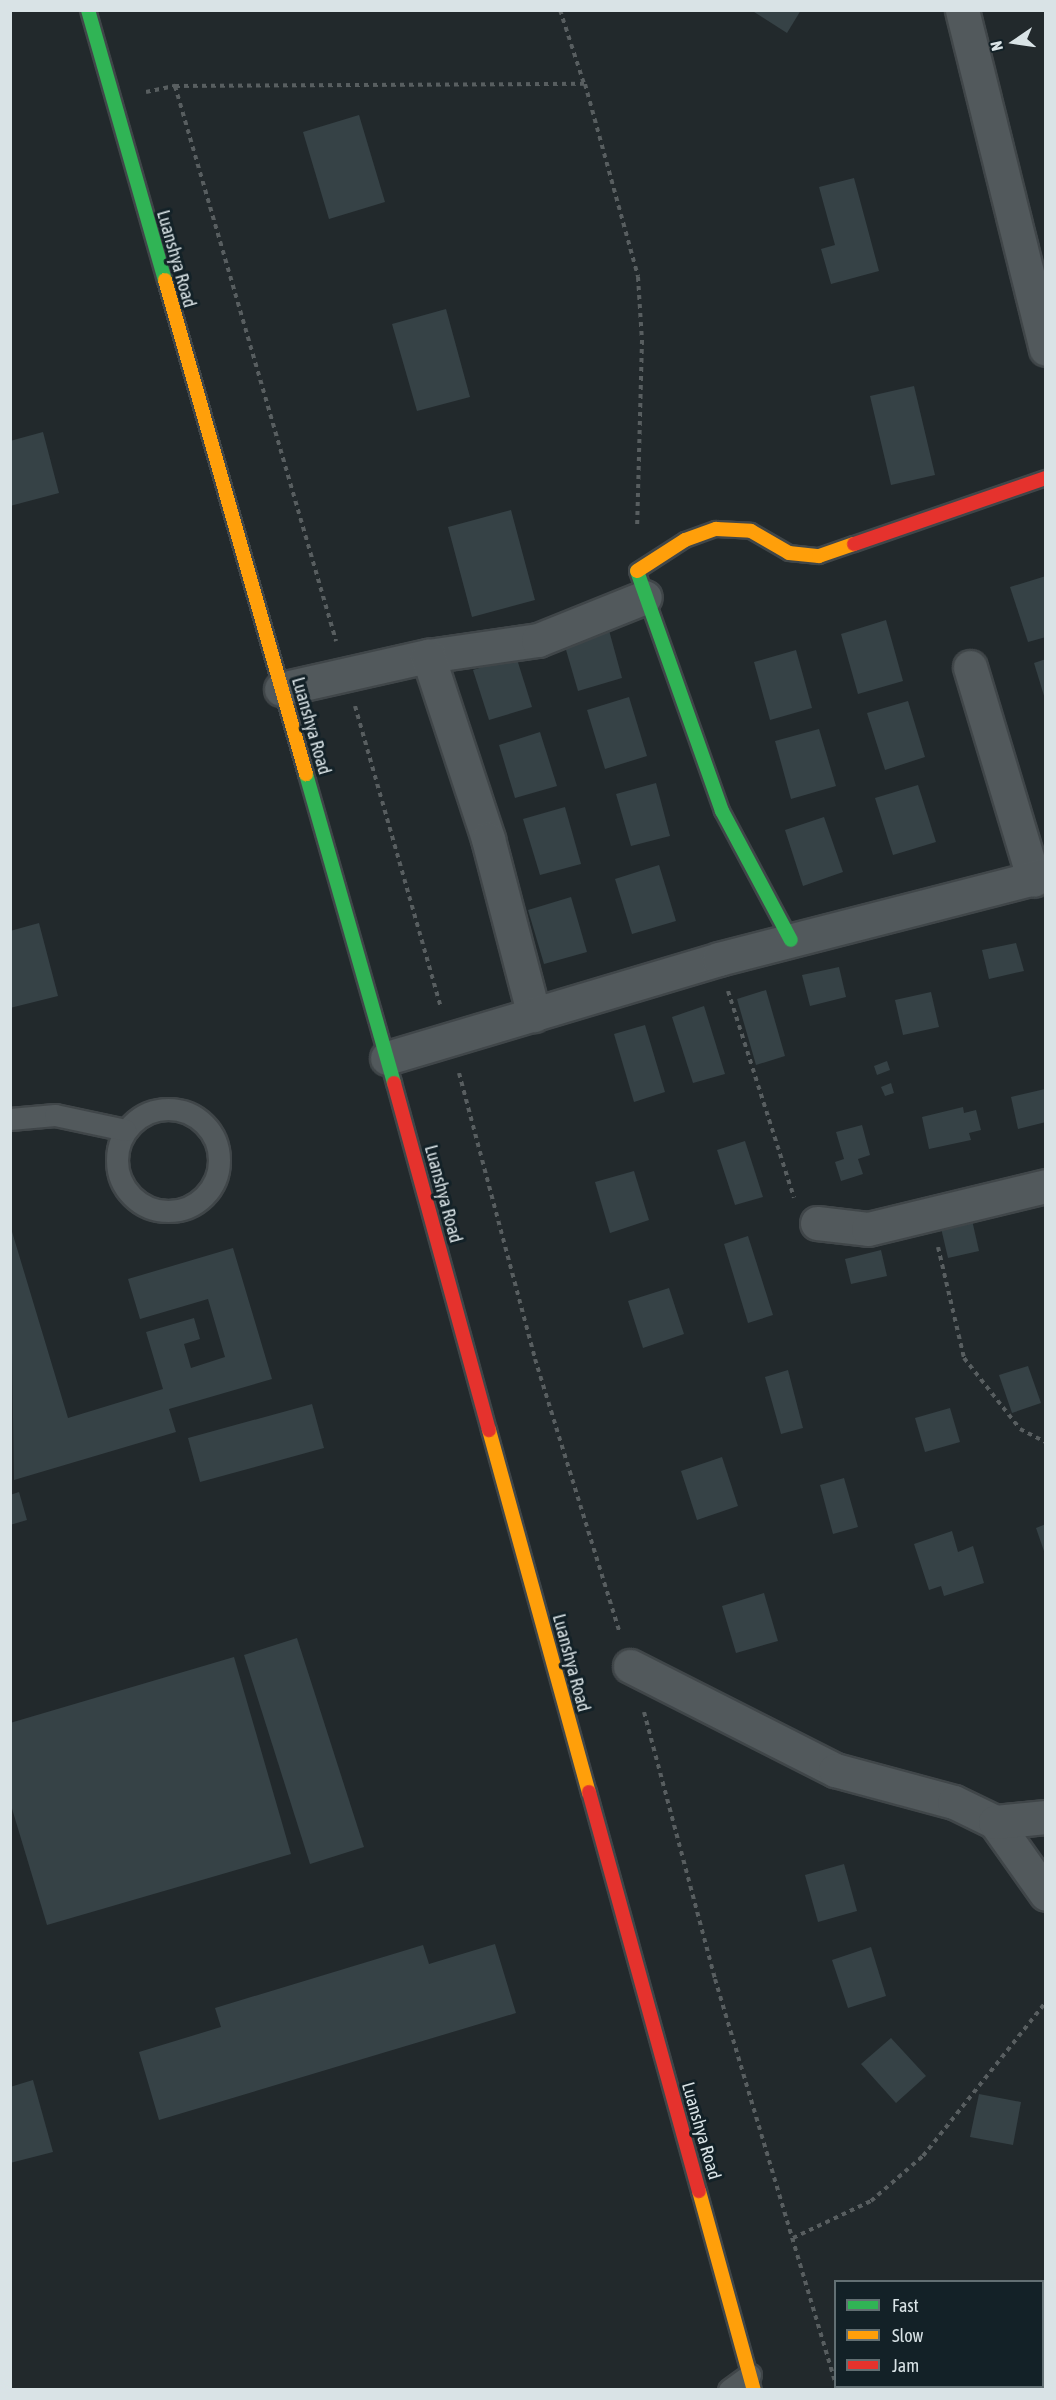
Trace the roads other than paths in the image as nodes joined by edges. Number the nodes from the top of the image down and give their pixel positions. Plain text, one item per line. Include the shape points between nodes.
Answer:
1 (88, 10) edge
2 (962, 10) edge
3 (1046, 349) edge
4 (1046, 478) edge
5 (641, 584) junction
6 (428, 656) junction
7 (970, 668) dead end
8 (281, 689) junction
9 (1040, 877) edge
10 (791, 940) junction
11 (534, 1015) junction
12 (387, 1058) junction
13 (10, 1119) edge
14 (125, 1130) junction
15 (1046, 1186) edge
16 (817, 1223) road end
17 (630, 1666) road end
18 (1046, 1817) edge
19 (995, 1822) junction
20 (1046, 1894) edge
21 (752, 2382) edge
22 (729, 2390) edge

1 - 8 main road, Luanshya Road
2 - 3 street
4 - 5 main road via 819,556 789,553 751,531 716,529 686,540
5 - 6 street via 538,640
5 - 10 main road via 722,812
6 - 8 street
6 - 11 street via 489,839
7 - 9 street
8 - 12 main road, Luanshya Road
9 - 10 street
10 - 11 street
11 - 12 street
12 - 21 main road, Luanshya Road
13 - 14 lane via 55,1115
14 - 14 lane via 153,1111 170,1109 203,1122 219,1154 211,1189 199,1202 174,1211 148,1208 133,1198 117,1167
15 - 16 street via 925,1217 849,1231
17 - 19 street via 835,1770 954,1802
18 - 19 street
19 - 20 street
21 - 22 lane

